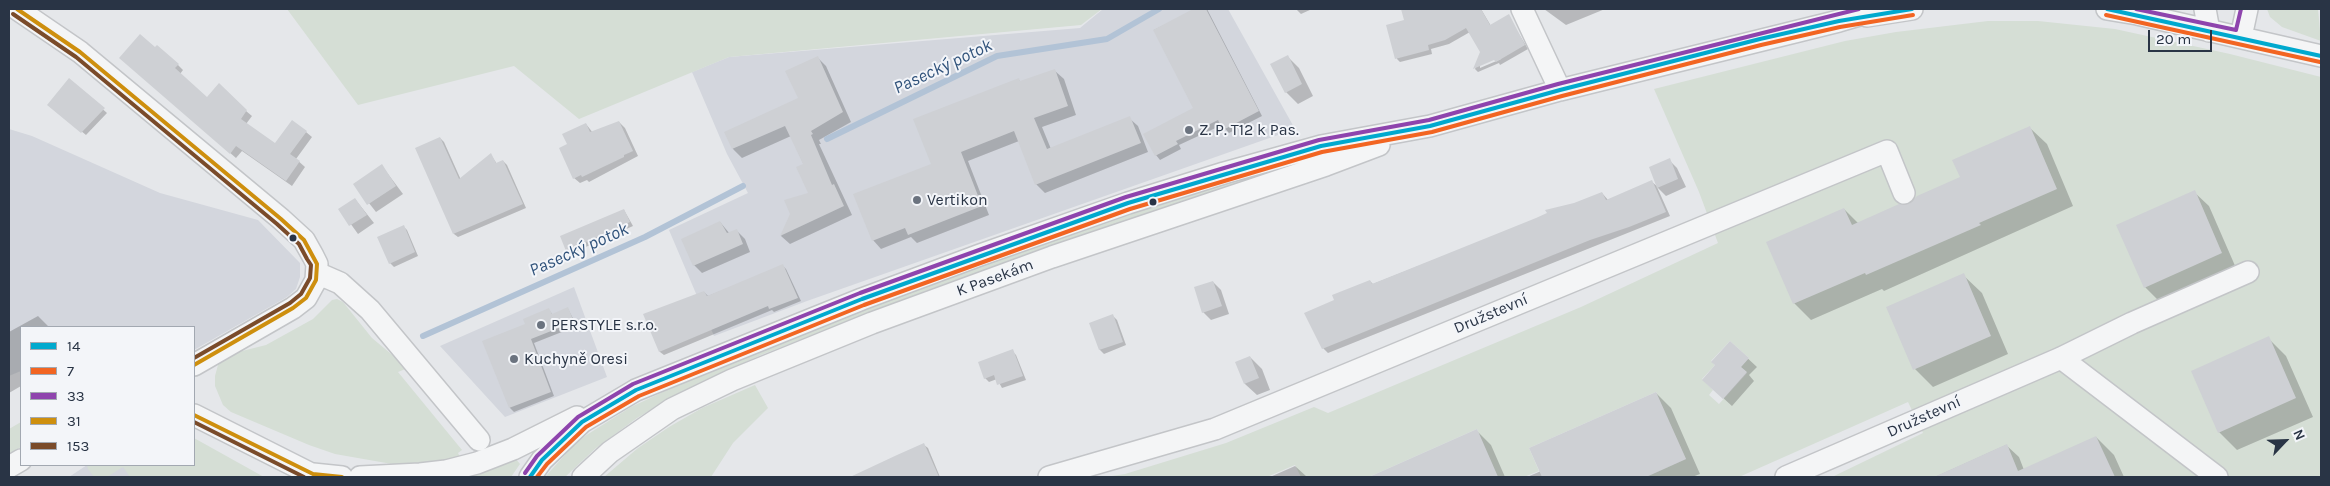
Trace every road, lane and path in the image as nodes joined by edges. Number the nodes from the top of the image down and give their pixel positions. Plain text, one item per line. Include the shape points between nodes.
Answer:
1 (17, 9) edge
2 (1522, 9) edge
3 (1880, 9) edge
4 (1912, 9) edge
5 (2107, 9) edge
6 (2205, 9) edge
7 (2247, 9) edge
8 (1839, 21) junction
9 (2209, 31) junction
10 (2240, 37) junction
11 (2321, 56) edge
12 (1560, 90) junction
13 (1430, 126) junction
14 (1904, 193) dead end
15 (2248, 272) dead end
16 (317, 273) junction
17 (2061, 358) junction
18 (195, 364) edge
19 (636, 390) junction
20 (195, 416) edge
21 (479, 440) dead end
22 (20, 461) edge
23 (9, 468) edge
24 (315, 476) edge
25 (342, 477) edge
26 (360, 477) edge
27 (530, 477) edge
28 (583, 477) edge
29 (1049, 477) edge
30 (1786, 477) edge
31 (2217, 477) edge

1 - 16 street via 80,52 281,219 308,246
2 - 12 street
3 - 8 street, K Pasekám
4 - 8 street
5 - 9 street
6 - 9 street
7 - 10 street
8 - 12 street, K Pasekám
9 - 10 street
10 - 11 street
12 - 13 street, K Pasekám
13 - 19 street, K Pasekám via 1321,146 1136,201 941,269
13 - 28 street, K Pasekám via 1326,165 1025,267 872,323 732,380 672,409 610,452
14 - 29 street, Družstevní via 1886,151 1215,429
15 - 17 street, Družstevní
16 - 18 street via 311,292 294,308
16 - 21 street via 340,283 370,310
17 - 30 street, Družstevní
17 - 31 street
19 - 26 street via 477,463 446,471
19 - 27 street, K Pasekám via 582,422 542,460
20 - 24 street
22 - 23 street
24 - 25 street

